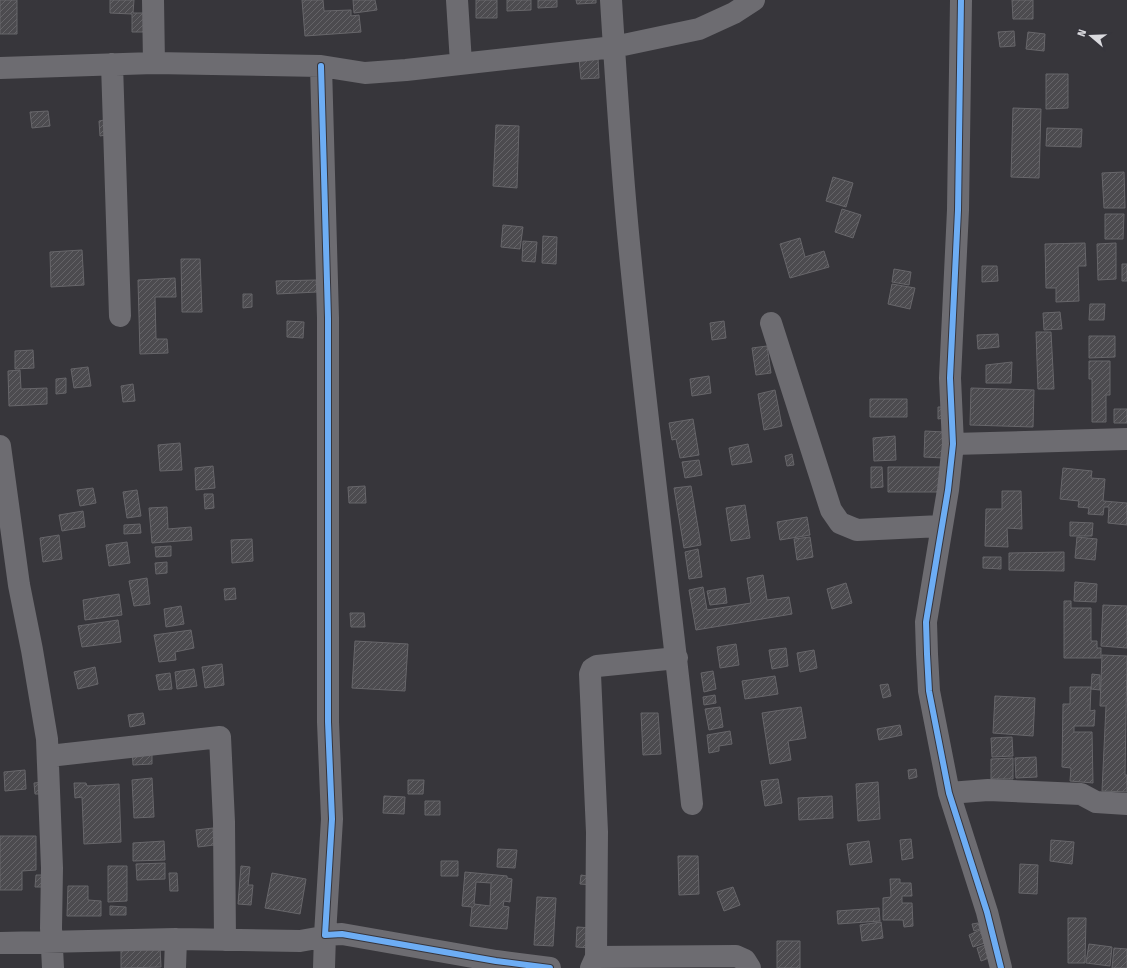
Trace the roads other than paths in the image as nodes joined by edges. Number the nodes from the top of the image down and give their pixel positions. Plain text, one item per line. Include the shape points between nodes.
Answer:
1 (153, 0) edge
2 (457, 0) edge
3 (611, 0) edge
4 (754, 0) edge
5 (961, 0) edge
6 (614, 47) junction
7 (154, 63) junction
8 (461, 63) junction
9 (112, 64) junction
10 (321, 66) junction
11 (0, 68) edge
12 (120, 316) dead end
13 (771, 323) dead end
14 (1127, 439) edge
15 (953, 444) junction
16 (0, 446) edge
17 (941, 526) junction
18 (9, 586) edge
19 (677, 658) junction
20 (49, 756) junction
21 (949, 793) junction
22 (692, 804) dead end
23 (1127, 804) edge
24 (325, 935) junction
25 (176, 939) junction
26 (225, 940) junction
27 (0, 943) edge
28 (51, 943) junction
29 (593, 962) edge
30 (53, 968) edge
31 (174, 968) edge
32 (324, 968) edge
33 (550, 968) edge
34 (750, 968) edge
35 (1001, 968) edge

1 - 7 street
2 - 8 street
3 - 6 street
4 - 6 street via 700,29
5 - 15 street via 958,210 950,378
6 - 8 street
6 - 19 street via 629,243
7 - 9 street
7 - 10 street
8 - 10 street via 365,73
9 - 11 street
9 - 12 street
10 - 24 street via 328,318 328,722 332,819
13 - 17 street via 831,510 840,523 857,530
14 - 15 street
15 - 17 street
16 - 18 street
17 - 21 street via 926,630 929,692
18 - 20 street via 38,681
19 - 22 street
19 - 29 street via 597,666 590,674 597,832
20 - 26 street via 220,737
20 - 28 street
21 - 23 street via 988,790 1081,794 1096,802
21 - 35 street via 987,912
24 - 26 street via 300,941
24 - 32 street
24 - 33 street via 342,934
25 - 26 street
25 - 28 street
25 - 31 street
27 - 28 street
28 - 30 street
29 - 34 street via 736,956 745,960

